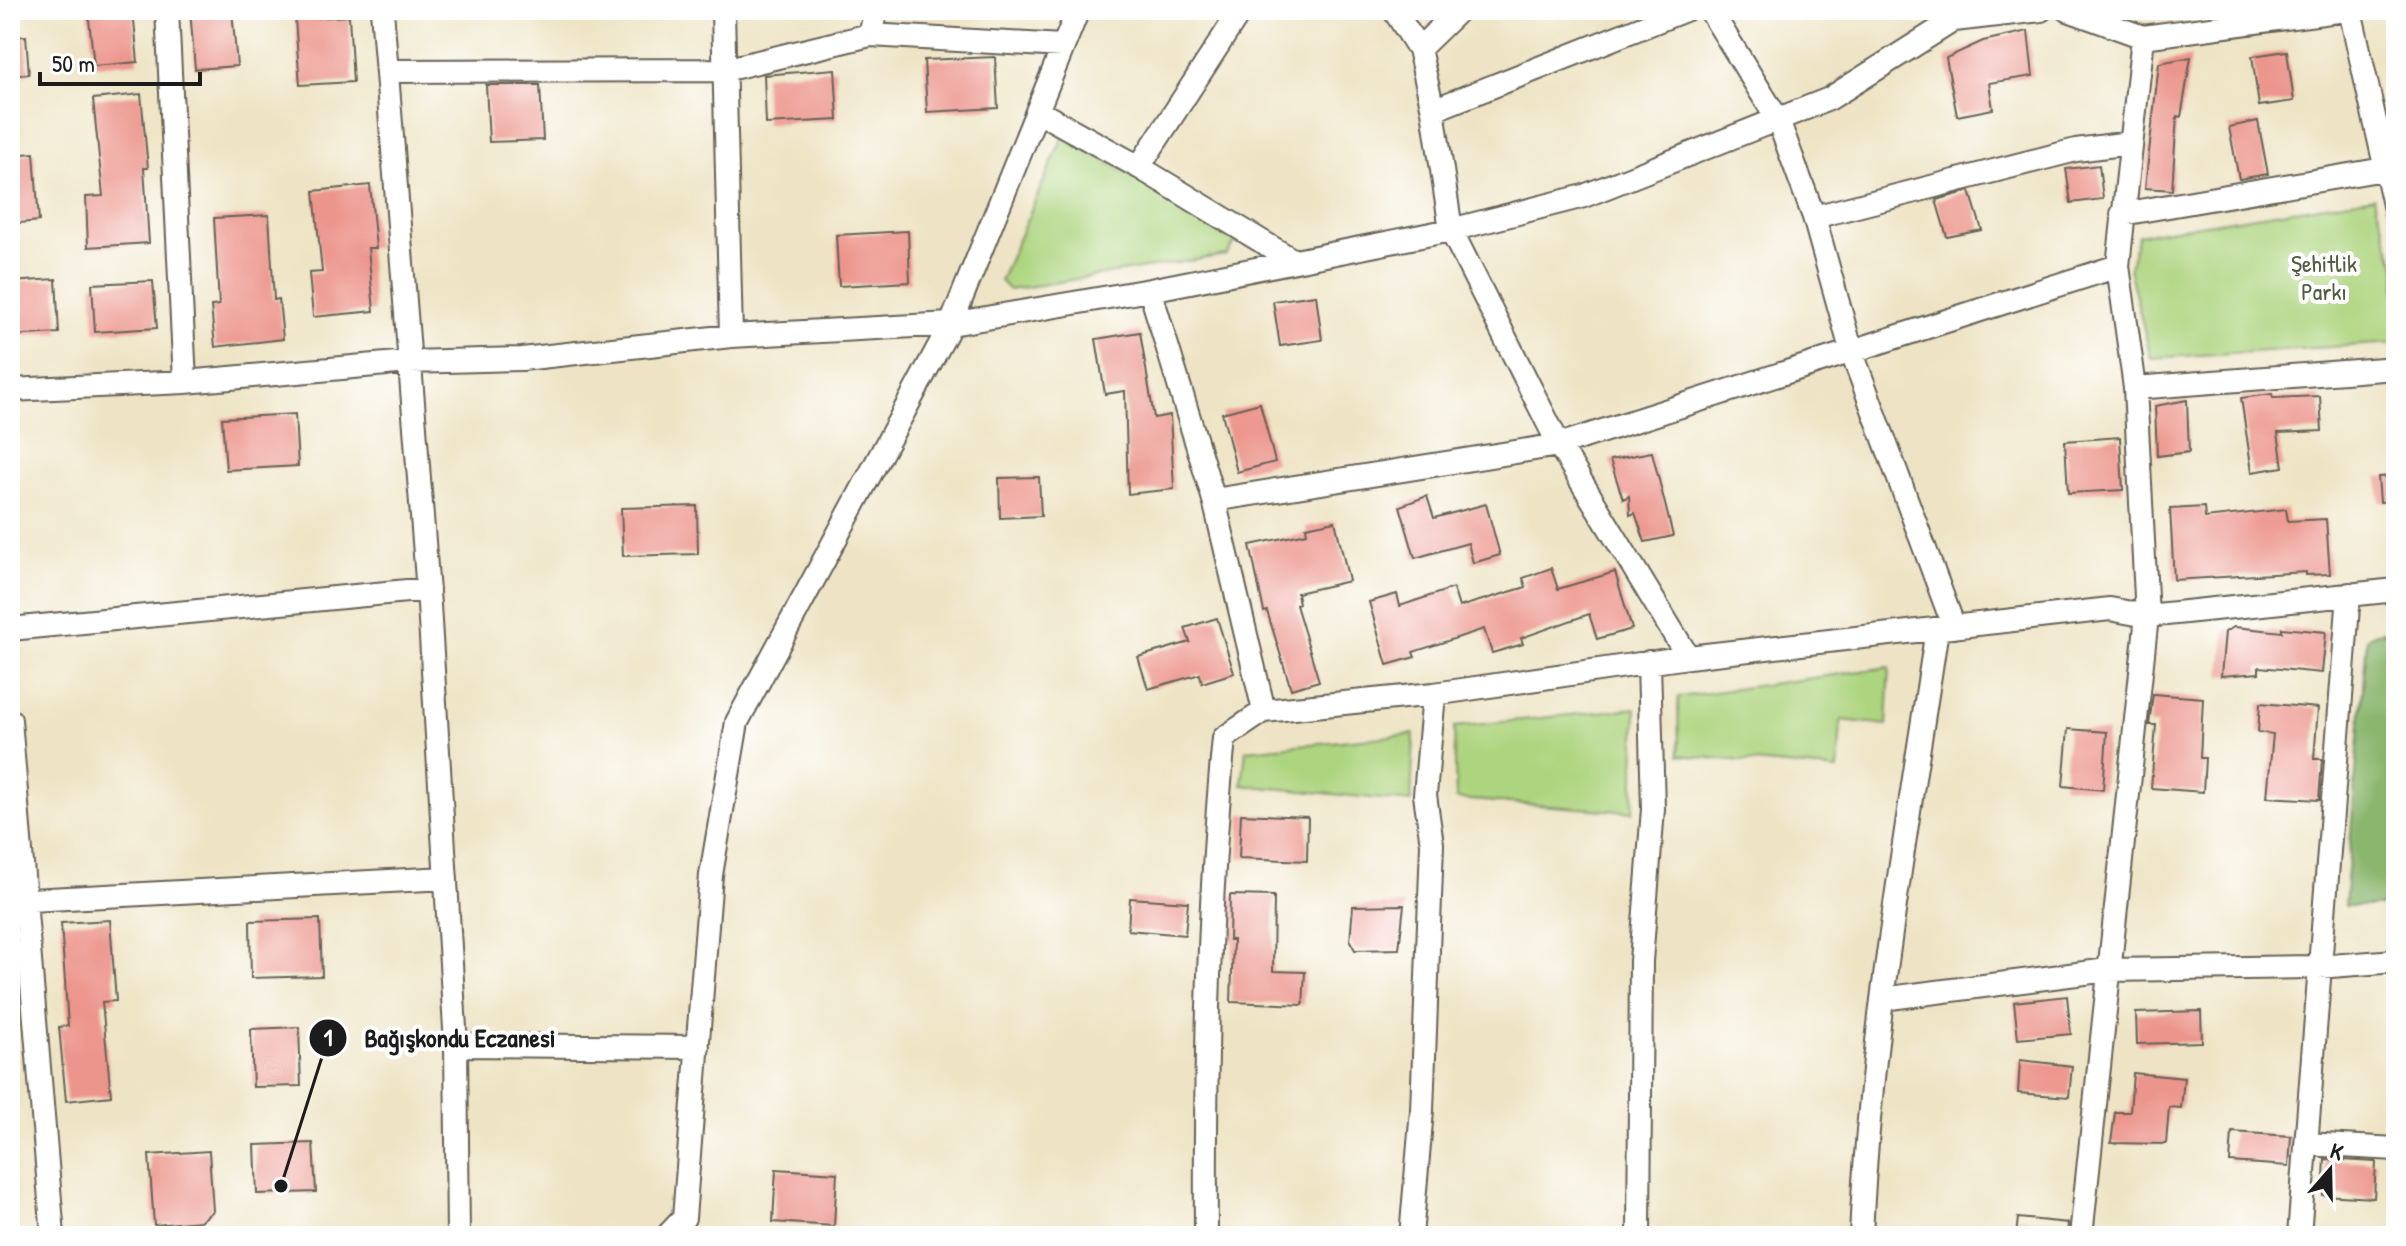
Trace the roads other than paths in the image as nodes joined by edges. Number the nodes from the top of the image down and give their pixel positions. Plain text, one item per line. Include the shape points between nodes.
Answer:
1 (167, 10) edge
2 (382, 10) edge
3 (723, 10) edge
4 (876, 10) edge
5 (1078, 10) edge
6 (1241, 10) edge
7 (1394, 10) edge
8 (1459, 10) edge
9 (1685, 10) edge
10 (1710, 10) edge
11 (2041, 10) edge
12 (2068, 10) edge
13 (2348, 10) edge
14 (870, 35) junction
15 (2143, 37) junction
16 (1063, 46) junction
17 (1419, 49) junction
18 (724, 70) junction
19 (388, 71) junction
20 (1433, 110) junction
21 (1037, 111) junction
22 (1778, 120) junction
23 (2130, 143) junction
24 (1139, 167) junction
25 (2384, 169) junction
26 (2122, 214) junction
27 (2396, 214) edge
28 (1814, 217) junction
29 (1451, 230) junction
30 (1294, 261) junction
31 (2118, 266) junction
32 (1150, 290) junction
33 (951, 324) junction
34 (731, 336) junction
35 (1852, 353) junction
36 (409, 362) junction
37 (2396, 368) edge
38 (185, 382) junction
39 (2135, 388) junction
40 (10, 390) edge
41 (1559, 445) junction
42 (1214, 500) junction
43 (428, 589) junction
44 (2396, 590) edge
45 (2349, 594) junction
46 (2147, 616) junction
47 (1946, 628) junction
48 (10, 629) edge
49 (1688, 657) junction
50 (1649, 662) junction
51 (1434, 694) junction
52 (1264, 711) junction
53 (10, 720) edge
54 (446, 878) junction
55 (18, 901) edge
56 (2396, 961) edge
57 (2318, 967) junction
58 (2108, 970) junction
59 (1882, 999) junction
60 (456, 1045) junction
61 (698, 1047) junction
62 (2306, 1144) junction
63 (2396, 1149) edge
64 (53, 1236) edge
65 (458, 1236) edge
66 (667, 1236) edge
67 (1206, 1236) edge
68 (1411, 1236) edge
69 (1639, 1236) edge
70 (1861, 1236) edge
71 (2081, 1236) edge
72 (2299, 1236) edge

1 - 38 street
2 - 19 street
3 - 18 street
4 - 14 street
5 - 16 street
6 - 24 street
7 - 17 street
8 - 17 street
9 - 20 street
10 - 22 street
11 - 22 street via 1954,20 1829,99
12 - 15 street
13 - 15 street
13 - 25 street
14 - 16 street
14 - 18 street
15 - 23 street
16 - 21 street
17 - 20 street
18 - 19 street
18 - 34 street
19 - 36 street
20 - 29 street
21 - 24 street
21 - 33 street
22 - 28 street
22 - 29 street via 1584,196
23 - 26 street
23 - 28 street via 2076,150
24 - 30 street
25 - 26 street
25 - 27 street
26 - 31 street
28 - 35 street
29 - 30 street
29 - 41 street
30 - 32 street
31 - 35 street
31 - 39 street
32 - 33 street
32 - 42 street
33 - 34 street
33 - 61 street via 737,722 711,875
34 - 36 street via 522,359
35 - 41 street
35 - 47 street
36 - 38 street
36 - 43 street
37 - 39 street
38 - 40 street
39 - 46 street
41 - 42 street
41 - 49 street
42 - 52 street
43 - 48 street
43 - 54 street
44 - 45 street
45 - 46 street
45 - 57 street
46 - 47 street via 2110,609
46 - 58 street
47 - 49 street
47 - 59 street
49 - 50 street
50 - 51 street
50 - 69 street via 1653,809 1641,961
51 - 52 street
51 - 68 street via 1425,795 1432,844 1422,1110
52 - 67 street via 1224,738 1205,1037
53 - 55 street
54 - 55 street
54 - 60 street
55 - 64 street
56 - 57 street
57 - 58 street
57 - 62 street
58 - 59 street
58 - 71 street
59 - 70 street via 1865,1143
60 - 61 street
60 - 65 street
61 - 66 street via 684,1218
62 - 63 street
62 - 72 street

